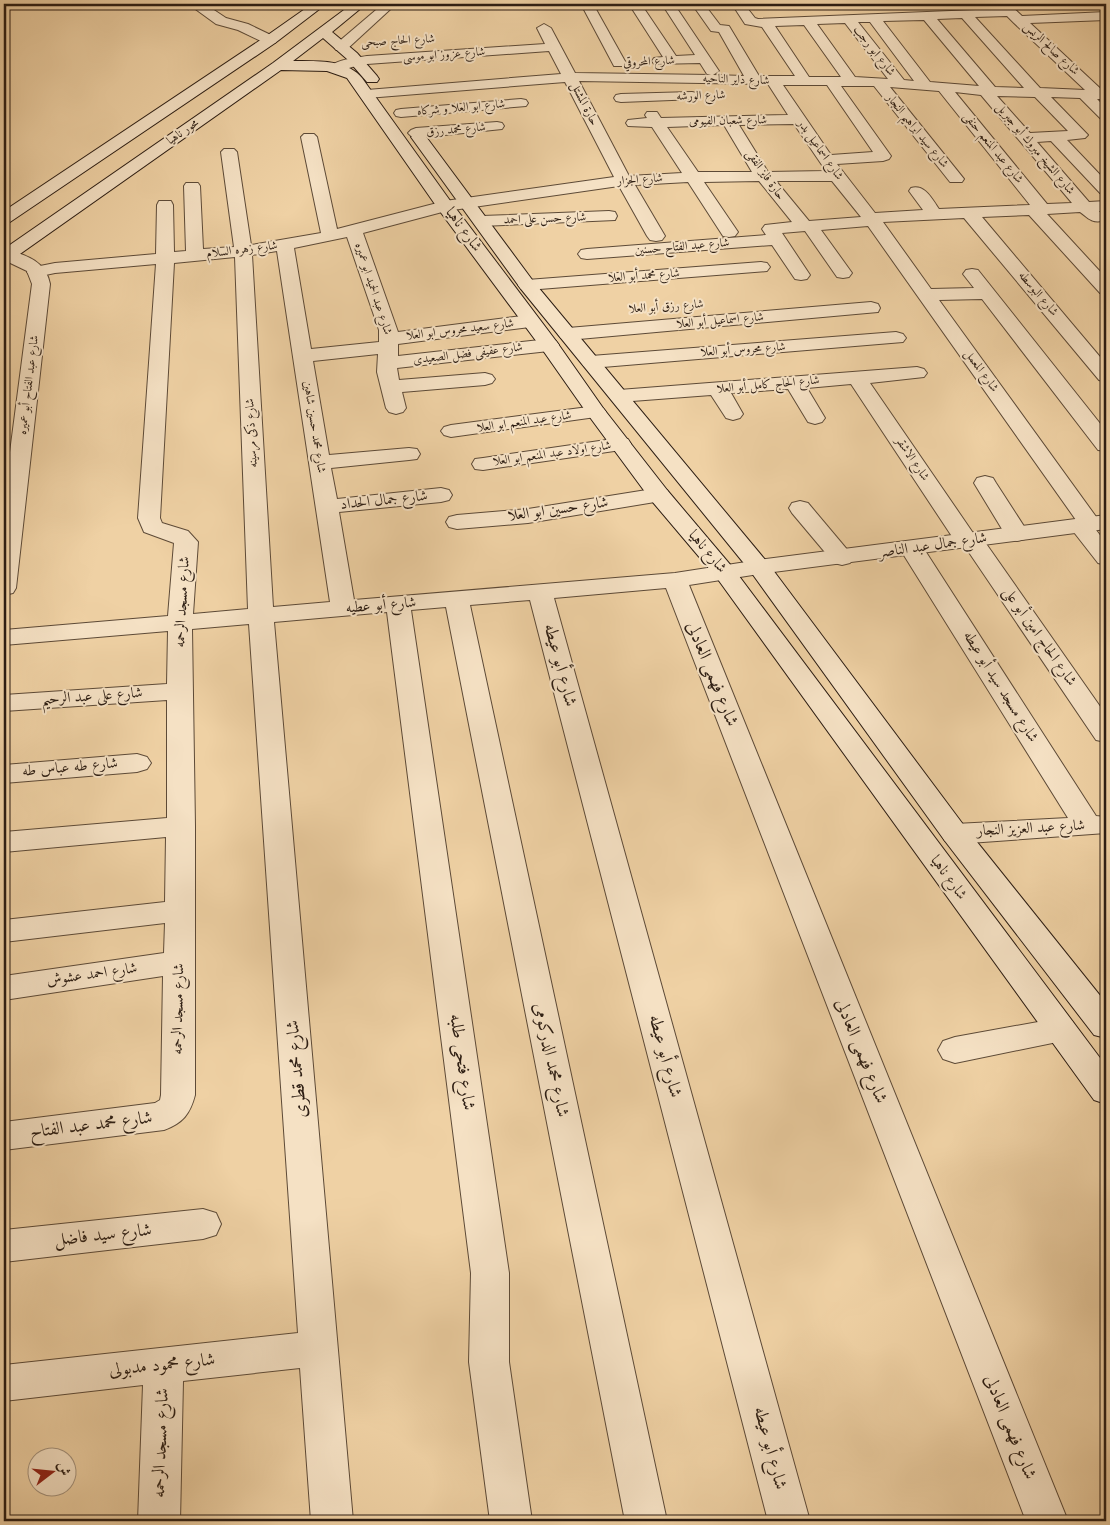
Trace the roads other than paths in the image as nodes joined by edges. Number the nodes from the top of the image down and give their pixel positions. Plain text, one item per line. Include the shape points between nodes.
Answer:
1 (198, 4) edge
2 (320, 4) edge
3 (360, 4) edge
4 (390, 4) edge
5 (588, 4) edge
6 (636, 4) edge
7 (668, 4) edge
8 (698, 4) edge
9 (738, 4) edge
10 (880, 4) edge
11 (938, 4) edge
12 (830, 9) dead end
13 (969, 9) edge
14 (786, 10) dead end
15 (1011, 12) edge
16 (948, 15) junction
17 (928, 16) junction
18 (1106, 16) edge
19 (874, 18) junction
20 (893, 18) junction
21 (844, 20) junction
22 (802, 21) junction
23 (762, 23) junction
24 (544, 28) dead end
25 (323, 32) junction
26 (270, 40) junction
27 (554, 47) junction
28 (348, 52) junction
29 (703, 58) junction
30 (672, 60) junction
31 (619, 63) junction
32 (595, 64) dead end
33 (278, 66) junction
34 (571, 78) junction
35 (717, 79) junction
36 (754, 80) junction
37 (805, 81) junction
38 (831, 81) junction
39 (852, 82) junction
40 (878, 82) junction
41 (899, 84) junction
42 (925, 85) junction
43 (777, 87) junction
44 (943, 87) junction
45 (988, 91) junction
46 (375, 93) junction
47 (1038, 93) junction
48 (743, 94) dead end
49 (706, 95) dead end
50 (1097, 95) edge
51 (621, 98) dead end
52 (521, 103) dead end
53 (401, 113) junction
54 (1104, 113) edge
55 (655, 119) junction
56 (799, 119) junction
57 (729, 121) junction
58 (633, 123) dead end
59 (497, 126) dead end
60 (416, 133) junction
61 (309, 137) dead end
62 (1055, 137) junction
63 (1024, 138) junction
64 (229, 152) dead end
65 (833, 170) junction
66 (880, 172) dead end
67 (763, 176) junction
68 (692, 177) junction
69 (956, 179) dead end
70 (624, 181) junction
71 (192, 186) dead end
72 (1106, 190) edge
73 (917, 191) dead end
74 (468, 202) junction
75 (165, 205) dead end
76 (445, 206) junction
77 (1106, 206) edge
78 (1085, 208) junction
79 (970, 209) junction
80 (1039, 210) junction
81 (934, 215) junction
82 (609, 216) dead end
83 (4, 218) edge
84 (872, 219) junction
85 (482, 221) junction
86 (1106, 225) edge
87 (807, 226) junction
88 (353, 230) junction
89 (729, 232) dead end
90 (330, 236) junction
91 (656, 236) dead end
92 (777, 239) junction
93 (284, 245) junction
94 (242, 251) junction
95 (587, 254) dead end
96 (196, 255) junction
97 (166, 258) junction
98 (5, 261) edge
99 (761, 267) dead end
100 (36, 272) junction
101 (843, 273) dead end
102 (972, 274) dead end
103 (801, 275) dead end
104 (527, 285) junction
105 (1106, 289) edge
106 (987, 293) junction
107 (926, 295) junction
108 (778, 299) dead end
109 (700, 305) dead end
110 (871, 308) dead end
111 (530, 321) junction
112 (561, 327) junction
113 (896, 338) dead end
114 (389, 350) junction
115 (302, 356) junction
116 (591, 362) junction
117 (917, 373) dead end
118 (1106, 376) edge
119 (857, 378) junction
120 (485, 379) dead end
121 (794, 383) junction
122 (390, 387) junction
123 (718, 389) junction
124 (619, 396) junction
125 (396, 408) dead end
126 (596, 412) junction
127 (733, 414) dead end
128 (815, 418) dead end
129 (451, 432) dead end
130 (620, 444) junction
131 (1106, 444) edge
132 (409, 454) dead end
133 (319, 463) junction
134 (484, 464) dead end
135 (986, 483) dead end
136 (441, 495) dead end
137 (659, 495) junction
138 (326, 507) junction
139 (800, 508) dead end
140 (457, 522) dead end
141 (1093, 524) edge
142 (1017, 534) junction
143 (969, 541) junction
144 (912, 548) junction
145 (842, 558) junction
146 (1106, 558) edge
147 (759, 567) junction
148 (725, 572) junction
149 (675, 580) junction
150 (4, 588) edge
151 (540, 592) junction
152 (457, 599) junction
153 (398, 604) junction
154 (343, 609) junction
155 (261, 616) junction
156 (180, 623) junction
157 (4, 638) edge
158 (180, 692) junction
159 (4, 703) edge
160 (1106, 734) edge
161 (137, 763) dead end
162 (4, 774) edge
163 (181, 826) junction
164 (1097, 826) edge
165 (955, 834) junction
166 (4, 842) edge
167 (180, 911) junction
168 (4, 930) edge
169 (180, 962) junction
170 (4, 988) edge
171 (1106, 1026) edge
172 (1060, 1030) junction
173 (955, 1050) dead end
174 (1106, 1092) edge
175 (175, 1108) joint
176 (4, 1136) edge
177 (203, 1224) dead end
178 (4, 1246) edge
179 (320, 1348) junction
180 (164, 1365) junction
181 (4, 1383) edge
182 (159, 1521) edge
183 (332, 1521) edge
184 (511, 1521) edge
185 (646, 1521) edge
186 (789, 1521) edge
187 (1047, 1521) edge

1 - 26 street via 221,21
2 - 26 street, محور ناهيا
3 - 25 street, محور ناهيا
4 - 28 street
5 - 31 street
6 - 30 street
7 - 29 street
8 - 36 street via 716,28 724,29
9 - 23 street via 751,22
10 - 20 street
11 - 16 street
12 - 21 street, شارع ابو رجب
13 - 15 street via 982,14
13 - 16 street
13 - 47 street
14 - 22 street
15 - 18 street
15 - 50 street, شارع صالح الريس
16 - 17 street
17 - 20 street
17 - 45 street, شارع الشيخ مبروك أبو جبريل
19 - 20 street
19 - 21 street
19 - 42 street
21 - 22 street
21 - 41 street, شارع ابو رجب
22 - 23 street
22 - 39 street
23 - 37 street
24 - 27 street, حارة المشتل
25 - 28 street, شارع ناهيا
25 - 33 street, محور ناهيا
26 - 83 street, محور ناهيا
27 - 28 street, شارع عزوز ابو موسى
27 - 34 street, حارة المشتل
28 - 33 street, شارع ناهيا via 309,66
28 - 46 street, شارع ناهيا via 352,75
29 - 30 street, شارع المحروقي
29 - 35 street
30 - 31 street, شارع المحروقي
31 - 32 street, شارع المحروقي
33 - 98 street, محور ناهيا
34 - 35 street, شارع داير الناحيه
34 - 46 street, شارع داير الناحيه
34 - 70 street, حارة المشتل
35 - 36 street, شارع داير الناحيه
36 - 43 street, شارع داير الناحيه
37 - 38 street, شارع داير الناحيه
37 - 43 street, شارع داير الناحيه
38 - 39 street, شارع داير الناحيه
38 - 65 street via 884,156
39 - 40 street, شارع داير الناحيه
40 - 41 street, شارع داير الناحيه
40 - 69 street, شارع سيد ابراهيم النجار
41 - 42 street, شارع داير الناحيه
42 - 44 street, شارع داير الناحيه
43 - 48 street, شارع الورشه
43 - 56 street, شارع اسماعيل بدر
44 - 45 street, شارع داير الناحيه
44 - 80 street, شارع عبد المنعم حنفى
45 - 47 street, شارع داير الناحيه
45 - 63 street, شارع الشيخ مبروك أبو جبريل
46 - 53 street, شارع ناهيا
46 - 76 street, شارع ناهيا
47 - 50 street, شارع داير الناحيه
47 - 62 street via 1080,135
49 - 51 street, شارع الورشه
50 - 54 street, شارع صالح الريس
52 - 53 street, شارع ابو العلا و شركاه
53 - 60 street, شارع ناهيا
55 - 57 street, شارع شعبان الفيومى
55 - 58 street, شارع شعبان الفيومى
55 - 68 street
56 - 57 street, شارع شعبان الفيومى
56 - 65 street, شارع اسماعيل بدر
57 - 67 street, حارة فايز الفقى
59 - 60 street, شارع محمد رزق
60 - 74 street, شارع ناهيا
61 - 90 street
62 - 63 street
62 - 72 street
63 - 78 street, شارع الشيخ مبروك أبو جبريل
64 - 94 street, شارع ذكى مرسينه
65 - 66 street
65 - 67 street, شارع الجزار
65 - 84 street, شارع اسماعيل بدر
67 - 68 street, شارع الجزار
67 - 87 street, حارة فايز الفقى
68 - 70 street, شارع الجزار
68 - 89 street
70 - 74 street, شارع الجزار
70 - 91 street, حارة المشتل
71 - 96 street
73 - 81 street
74 - 76 street, شارع الجزار
74 - 85 street, شارع ناهيا
75 - 97 street
76 - 88 street, شارع زهره السلام
76 - 111 street, شارع ناهيا
77 - 78 street
78 - 80 street
78 - 86 street, شارع الشيخ مبروك أبو جبريل
79 - 80 street
79 - 81 street
79 - 118 street, شارع البوسطه
80 - 105 street, شارع عبد المنعم حنفى
81 - 84 street
82 - 85 street, شارع حسن على احمد
84 - 87 street
84 - 107 street, شارع المعمل
85 - 104 street, شارع ناهيا
87 - 92 street via 772,229
87 - 101 street, حارة فايز الفقى
88 - 90 street, شارع زهره السلام
88 - 114 street, شارع عبد الحميد ابو عميره via 386,321
90 - 93 street, شارع زهره السلام
92 - 95 street, شارع عبد الفتاح حسنين
92 - 103 street
93 - 94 street, شارع زهره السلام
93 - 115 street, شارع محمد حسين شاهين
94 - 96 street, شارع زهره السلام
94 - 155 street, شارع ذكى مرسينه
96 - 97 street, شارع زهره السلام
97 - 100 street, شارع زهره السلام
97 - 156 street, شارع مسجد الرحمه via 149,518 152,527 180,536 186,542
98 - 100 street
99 - 104 street, شارع محمد أبو العلا
100 - 150 street, شارع عبد الفتاح أبو عميره via 41,284
102 - 106 street
104 - 112 street, شارع ناهيا
106 - 107 street
106 - 131 street
107 - 141 street, شارع المعمل
108 - 109 street, شارع رزق أبو العلا
110 - 112 street, شارع اسماعيل أبو العلا
111 - 112 street, شارع ناهيا
111 - 114 street, شارع سعيد محروس ابو العلا
112 - 114 street, شارع عفيفى فضل الصعيدى
112 - 116 street, شارع ناهيا
112 - 126 street, شارع ناهيا
113 - 116 street, شارع محروس أبو العلا
114 - 115 street
114 - 122 street, شارع عبد الحميد ابو عميره
115 - 133 street, شارع محمد حسين شاهين
116 - 124 street, شارع ناهيا
117 - 119 street, شارع الحاج كامل أبو العلا
119 - 121 street, شارع الحاج كامل أبو العلا
119 - 143 street, شارع الاشقر
120 - 122 street
121 - 123 street, شارع الحاج كامل أبو العلا
121 - 128 street
122 - 125 street, شارع عبد الحميد ابو عميره
123 - 124 street, شارع الحاج كامل أبو العلا
123 - 127 street
124 - 147 street, شارع ناهيا
126 - 129 street, شارع عبد المنعم ابو العلا
126 - 130 street, شارع ناهيا
130 - 134 street, شارع اولاد عبد المنعم ابو العلا
130 - 137 street, شارع ناهيا
132 - 133 street
133 - 138 street, شارع محمد حسين شاهين
135 - 142 street
136 - 138 street, شارع جمال الحداد
137 - 140 street, شارع حسين ابو العلا via 528,516
137 - 148 street, شارع ناهيا
138 - 154 street, شارع محمد حسين شاهين
139 - 145 street
141 - 142 street, شارع جمال عبد الناصر
141 - 146 street, شارع المعمل
142 - 143 street, شارع جمال عبد الناصر
143 - 144 street, شارع جمال عبد الناصر
143 - 160 street, شارع الحاج امين أبو على
144 - 145 street, شارع جمال عبد الناصر
144 - 164 street, شارع مسجد سيد أبو عيطه
145 - 147 street, شارع جمال عبد الناصر
147 - 148 street, شارع أبو عطيه
147 - 165 street, شارع ناهيا
148 - 149 street, شارع أبو عطيه
148 - 172 street, شارع ناهيا
149 - 151 street, شارع أبو عطيه
149 - 187 street, شارع فهمى العادلى
151 - 152 street, شارع أبو عطيه
151 - 186 street, شارع أبو عيطه
152 - 153 street, شارع أبو عطيه
152 - 185 street, شارع محمد الدركومى
153 - 154 street, شارع أبو عطيه
153 - 184 street, شارع فتحى طلبه via 490,1273 489,1362
154 - 155 street, شارع أبو عطيه
155 - 156 street, شارع أبو عطيه
155 - 179 street, شارع محمد قطرى
156 - 157 street, شارع أبو عطيه
156 - 158 street, شارع مسجد الرحمه
158 - 159 street, شارع على عبد الرحيم
158 - 163 street, شارع مسجد الرحمه
161 - 162 street, شارع طه عباس طه
163 - 166 street
163 - 167 street, شارع مسجد الرحمه
164 - 165 street, شارع عبد العزيز النجار
165 - 171 street, شارع ناهيا
167 - 168 street
167 - 169 street, شارع مسجد الرحمه
169 - 170 street, شارع احمد عشوش
169 - 175 street, شارع مسجد الرحمه via 178,1095
172 - 173 street
172 - 174 street, شارع ناهيا
175 - 176 street, شارع محمد عبد الفتاح via 164,1116 148,1119
177 - 178 street, شارع سيد فاضل
179 - 180 street, شارع محمود مدبولى
179 - 183 street, شارع محمد قطرى
180 - 181 street, شارع محمود مدبولى
180 - 182 street, شارع مسجد الرحمه

